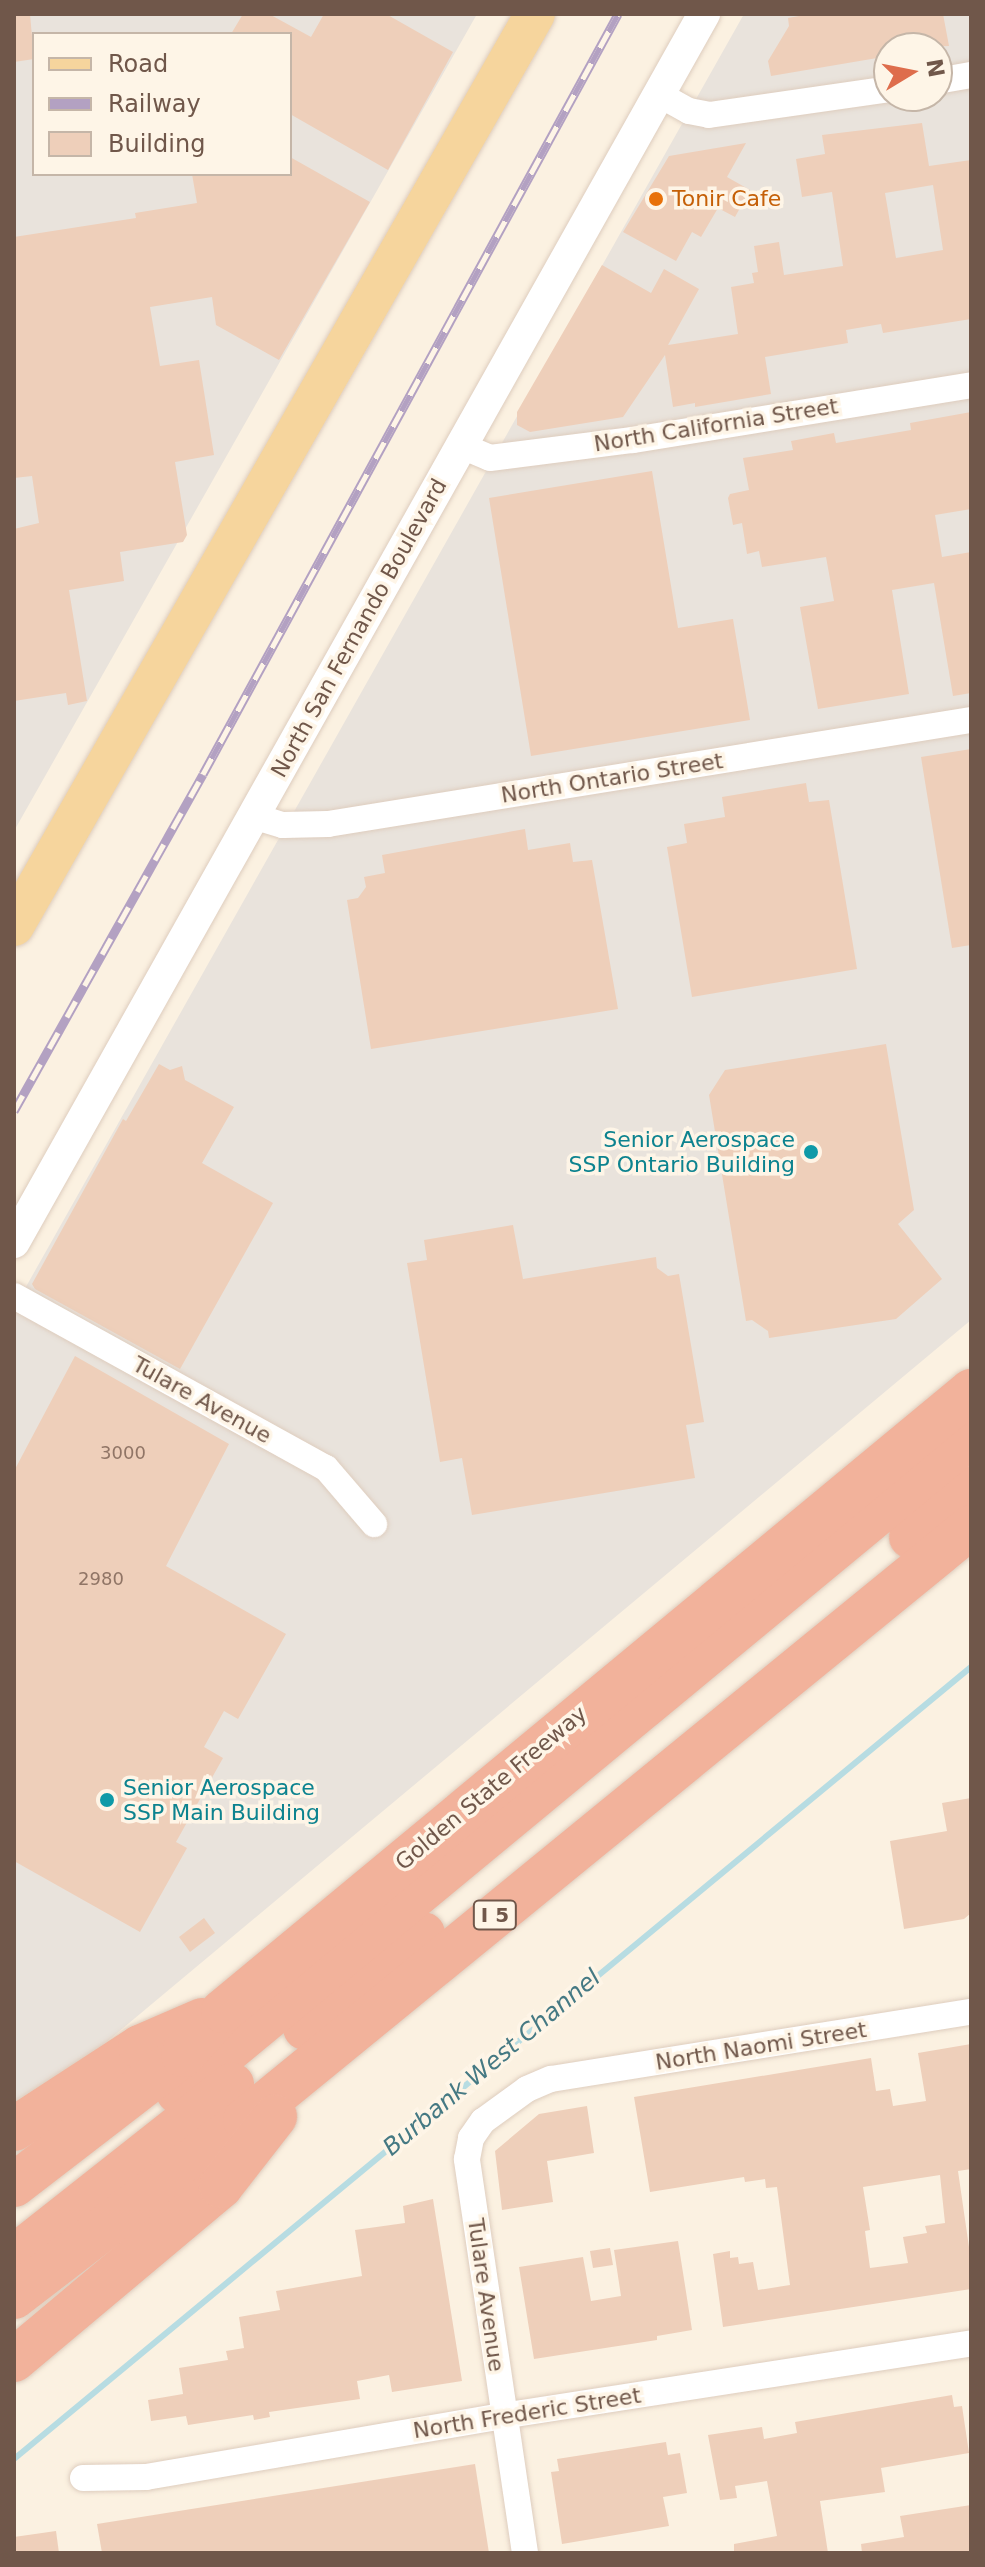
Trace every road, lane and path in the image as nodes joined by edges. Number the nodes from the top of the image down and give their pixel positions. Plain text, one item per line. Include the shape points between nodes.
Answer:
1 (704, 14) edge
2 (532, 15) edge
3 (873, 91) edge
4 (660, 95) junction
5 (971, 385) edge
6 (462, 446) junction
7 (971, 720) edge
8 (253, 816) junction
9 (19, 908) edge
10 (14, 1242) edge
11 (14, 1296) edge
12 (971, 1391) edge
13 (971, 1436) edge
14 (971, 1488) edge
15 (374, 1524) dead end
16 (971, 1527) edge
17 (223, 2011) junction
18 (971, 2012) edge
19 (328, 2050) junction
20 (551, 2079) joint
21 (14, 2129) edge
22 (14, 2185) edge
23 (14, 2219) edge
24 (14, 2257) edge
25 (14, 2297) edge
26 (971, 2343) edge
27 (14, 2360) edge
28 (502, 2416) junction
29 (83, 2478) dead end
30 (525, 2553) edge

1 - 4 street, North San Fernando Boulevard
2 - 9 main road
3 - 4 street via 709,115
4 - 6 street, North San Fernando Boulevard
5 - 6 street, North California Street via 490,458
6 - 8 street, North San Fernando Boulevard
7 - 8 street, North Ontario Street via 328,824 283,825
8 - 10 street, North San Fernando Boulevard
11 - 15 street, Tulare Avenue via 326,1468
12 - 17 highway, Golden State Freeway
13 - 23 highway via 267,2022
14 - 24 highway via 413,1942
16 - 19 highway, I 5
17 - 21 highway via 140,2047
17 - 22 highway, Golden State Freeway via 183,2055
18 - 20 street, North Naomi Street
19 - 25 highway, I 5
19 - 27 highway via 221,2186
20 - 28 street, Tulare Avenue via 527,2089 483,2121 471,2138 467,2159
26 - 28 street, North Frederic Street
28 - 29 street, North Frederic Street via 146,2477
28 - 30 street, Tulare Avenue

